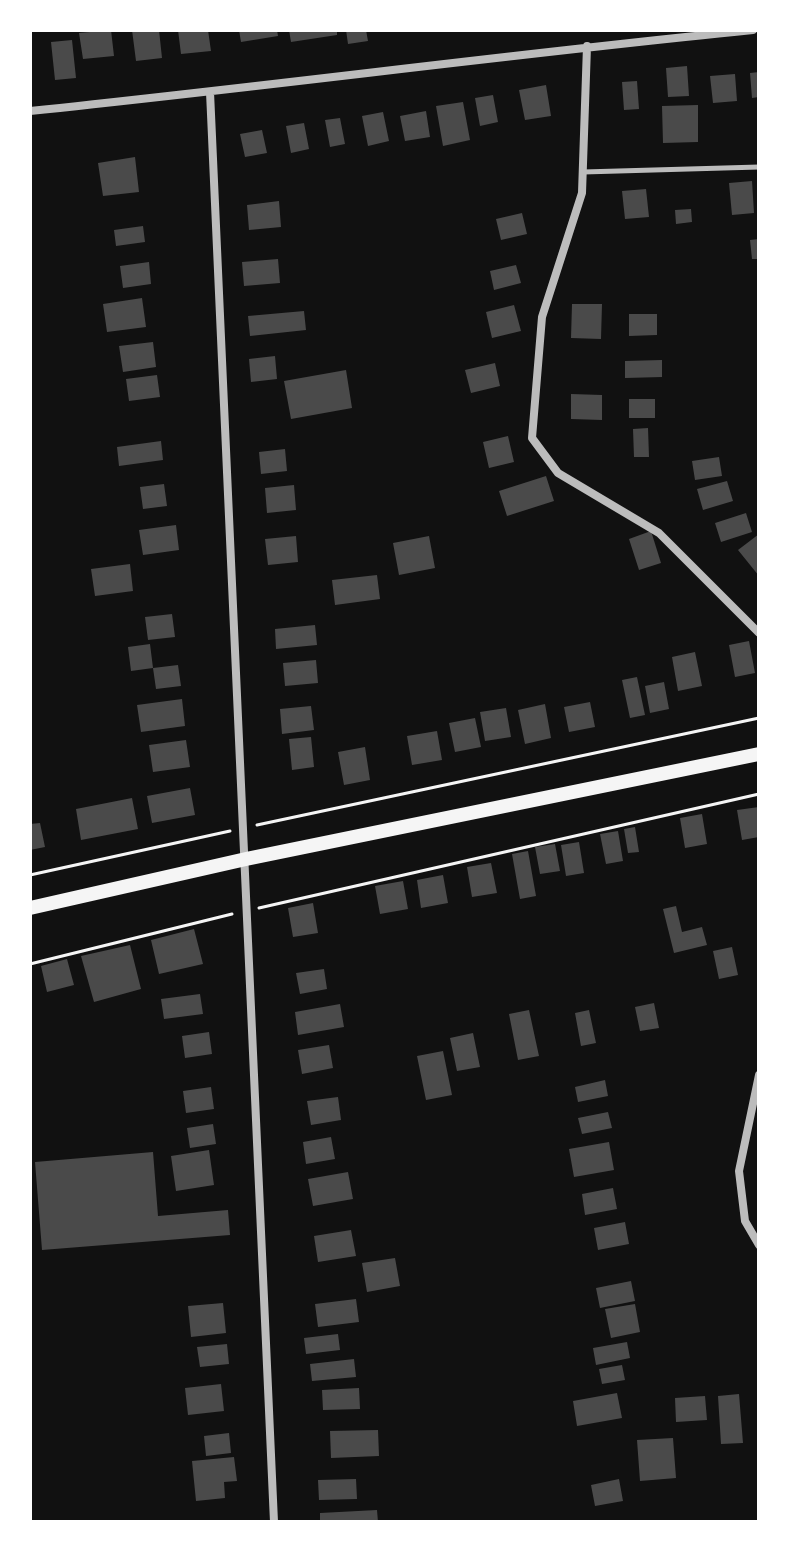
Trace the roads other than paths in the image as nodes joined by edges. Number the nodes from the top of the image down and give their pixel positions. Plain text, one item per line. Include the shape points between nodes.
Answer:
1 (753, 30) edge
2 (587, 46) junction
3 (210, 92) junction
4 (30, 111) edge
5 (759, 167) edge
6 (583, 172) junction
7 (759, 633) edge
8 (759, 754) edge
9 (246, 859) junction
10 (30, 908) edge
11 (759, 1075) edge
12 (759, 1245) edge
13 (274, 1522) edge

1 - 2 street
2 - 3 street
2 - 6 street
3 - 4 street
3 - 9 street
5 - 6 lane
6 - 7 street via 582,193 542,317 532,438 558,473 659,533
8 - 9 main road
9 - 10 main road
9 - 13 street
11 - 12 street via 739,1171 745,1221

